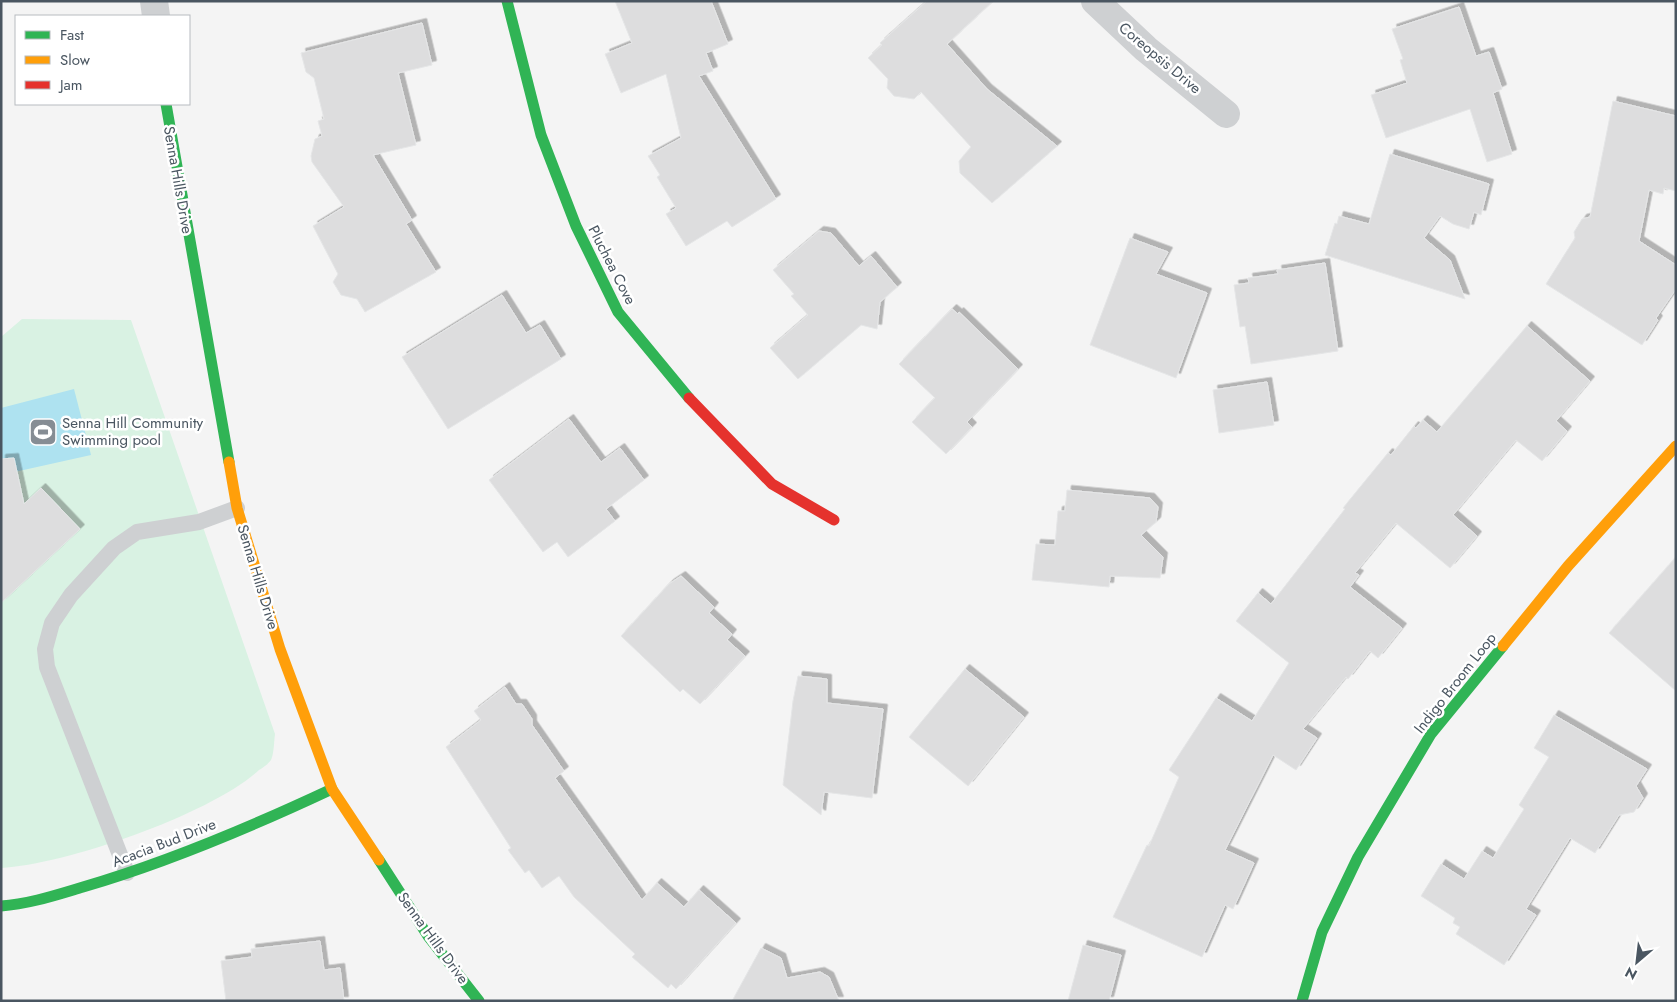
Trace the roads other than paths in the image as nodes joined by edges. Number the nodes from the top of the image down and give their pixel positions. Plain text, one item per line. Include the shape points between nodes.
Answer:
1 (154, 1) edge
2 (507, 1) edge
3 (1095, 1) edge
4 (156, 15) edge
5 (166, 105) edge
6 (1226, 114) dead end
7 (1676, 446) edge
8 (237, 508) junction
9 (834, 520) dead end
10 (332, 789) junction
11 (126, 873) junction
12 (1, 906) edge
13 (479, 1001) edge
14 (1302, 1001) edge

1 - 4 street
2 - 9 street, Pluchea Cove via 541,135 576,226 618,312 681,389 772,484
3 - 6 street, Coreopsis Drive via 1146,50
5 - 8 street, Senna Hills Drive
7 - 14 street, Indigo Broom Loop via 1568,566 1431,734 1358,857 1322,932
8 - 10 street, Senna Hills Drive via 280,649
8 - 11 lane via 199,522 138,532 114,548 71,595 52,623 45,649 47,667
10 - 11 street, Acacia Bud Drive via 256,825
10 - 13 street, Senna Hills Drive via 428,936
11 - 12 street, Acacia Bud Drive via 63,894

